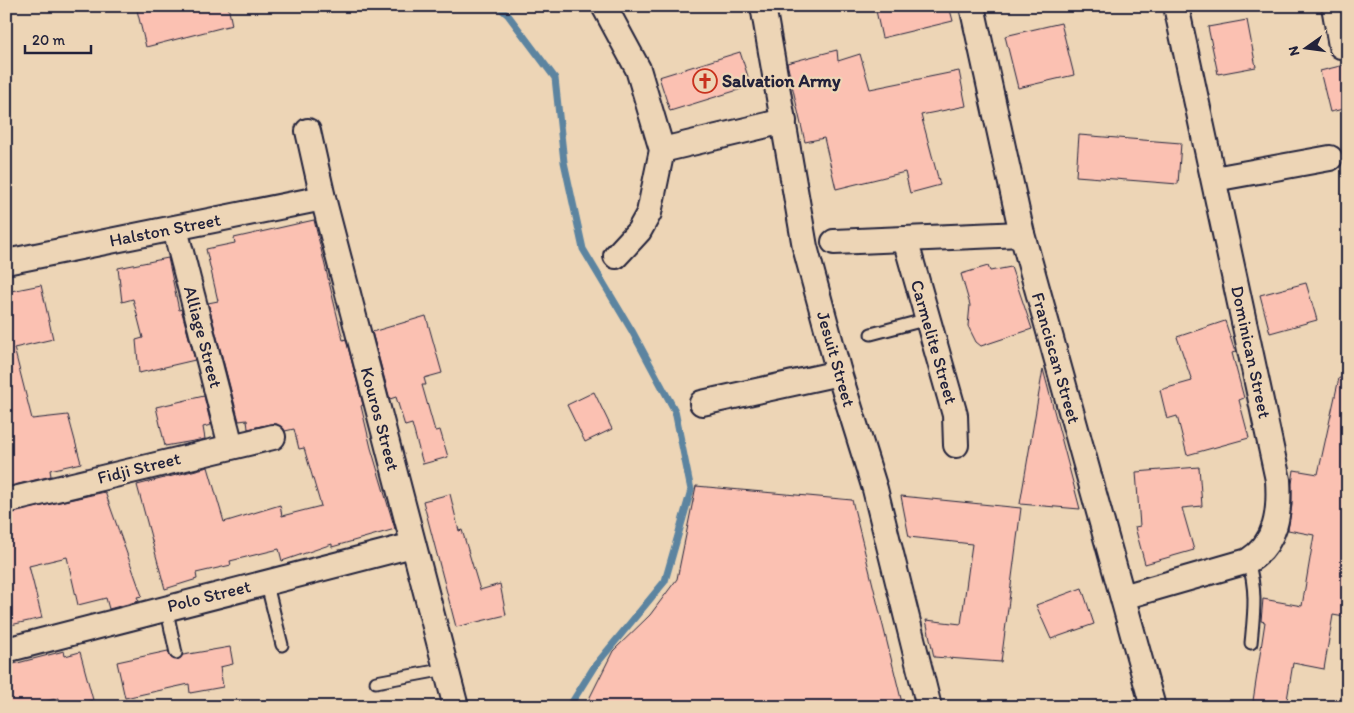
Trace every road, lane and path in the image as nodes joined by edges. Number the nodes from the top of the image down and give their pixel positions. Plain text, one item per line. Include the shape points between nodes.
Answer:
1 (604, 6) edge
2 (763, 6) edge
3 (972, 6) edge
4 (1176, 6) edge
5 (1334, 6) edge
6 (1340, 46) dead end
7 (784, 121) junction
8 (308, 131) dead end
9 (662, 150) junction
10 (1330, 158) dead end
11 (1214, 178) junction
12 (323, 198) junction
13 (174, 229) junction
14 (1022, 234) junction
15 (905, 239) junction
16 (834, 242) dead end
17 (616, 256) dead end
18 (6, 262) edge
19 (928, 319) junction
20 (871, 334) dead end
21 (839, 373) junction
22 (702, 403) dead end
23 (273, 437) dead end
24 (956, 445) dead end
25 (231, 446) junction
26 (6, 501) edge
27 (413, 545) junction
28 (1248, 561) junction
29 (266, 581) junction
30 (1123, 597) junction
31 (166, 607) junction
32 (1251, 643) dead end
33 (282, 645) dead end
34 (6, 650) edge
35 (176, 653) dead end
36 (446, 669) junction
37 (376, 682) dead end
38 (456, 707) edge
39 (929, 707) edge
40 (1153, 707) edge

1 - 9 street via 638,69
2 - 7 street, Jesuit Street
3 - 14 street, Franciscan Street
4 - 11 street, Dominican Street
5 - 6 street
7 - 9 street
7 - 21 street, Jesuit Street via 806,247
8 - 12 street, Kouros Street
9 - 17 street via 649,213
10 - 11 street
11 - 28 street, Dominican Street via 1278,480 1279,502 1271,538 1259,554
12 - 13 street, Halston Street
12 - 27 street, Kouros Street
13 - 18 street, Halston Street
13 - 25 street, Alliage Street
14 - 15 street
14 - 30 street, Franciscan Street
15 - 16 street
15 - 19 street, Carmelite Street
19 - 20 lane
19 - 24 street, Carmelite Street via 955,416
21 - 22 street
21 - 39 street, Jesuit Street via 875,489
23 - 25 street, Fidji Street
25 - 26 street, Fidji Street
27 - 29 street, Polo Street
27 - 36 street, Kouros Street
28 - 30 street, Dominican Street
28 - 32 lane via 1255,602
29 - 31 street, Polo Street
29 - 33 lane
30 - 40 street, Franciscan Street
31 - 34 street, Polo Street
31 - 35 lane
36 - 37 lane
36 - 38 street, Kouros Street

